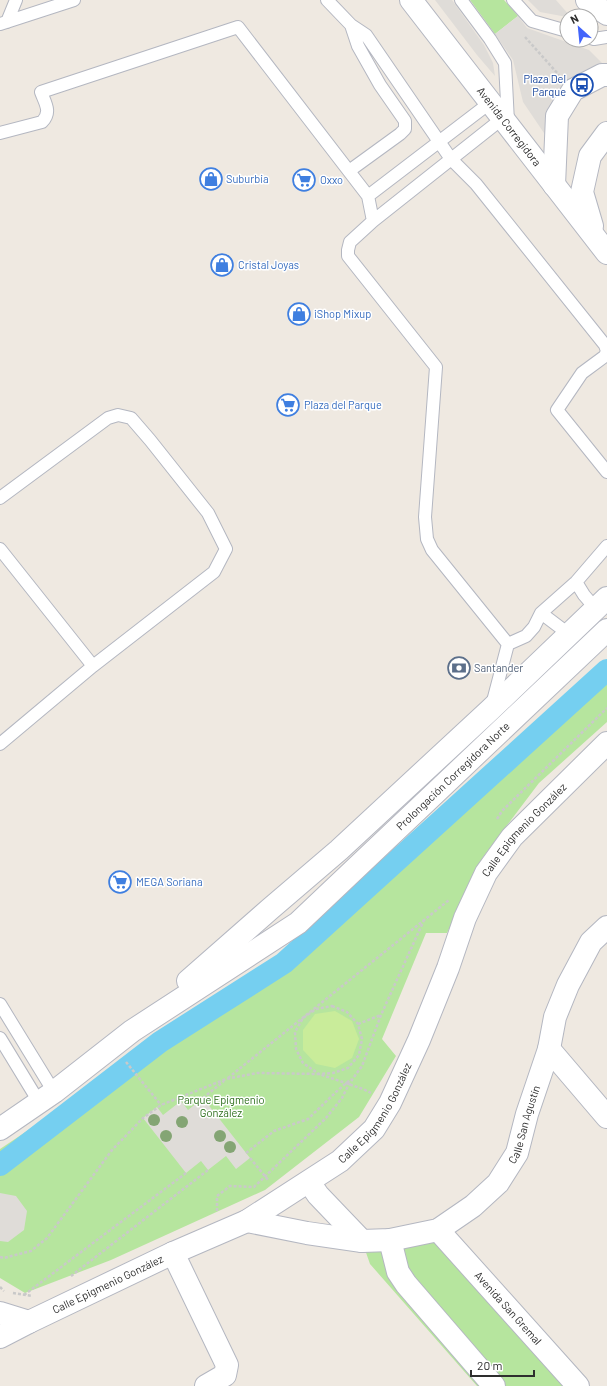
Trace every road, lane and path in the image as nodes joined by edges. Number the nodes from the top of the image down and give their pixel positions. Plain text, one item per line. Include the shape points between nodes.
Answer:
1 (16, 0) edge
2 (74, 0) edge
3 (328, 0) edge
4 (411, 0) edge
5 (460, 0) edge
6 (513, 0) edge
7 (587, 0) edge
8 (607, 14) edge
9 (3, 23) edge
10 (351, 25) junction
11 (559, 29) edge
12 (522, 33) dead end
13 (607, 75) edge
14 (573, 90) junction
15 (500, 115) junction
16 (0, 133) edge
17 (607, 133) edge
18 (439, 142) junction
19 (451, 159) junction
20 (349, 171) junction
21 (554, 185) junction
22 (368, 196) junction
23 (373, 221) junction
24 (601, 245) edge
25 (607, 351) edge
26 (607, 472) edge
27 (0, 498) edge
28 (607, 546) edge
29 (0, 549) edge
30 (576, 582) junction
31 (601, 604) edge
32 (541, 613) junction
33 (607, 630) edge
34 (570, 635) junction
35 (508, 644) junction
36 (93, 666) junction
37 (490, 710) junction
38 (607, 743) edge
39 (0, 744) edge
40 (450, 899) dead end
41 (424, 920) junction
42 (607, 927) edge
43 (0, 1004) edge
44 (382, 1015) junction
45 (358, 1024) junction
46 (132, 1031) junction
47 (0, 1038) edge
48 (549, 1050) junction
49 (122, 1057) dead end
50 (319, 1074) junction
51 (226, 1079) junction
52 (347, 1084) junction
53 (47, 1097) junction
54 (203, 1098) dead end
55 (390, 1103) junction
56 (161, 1105) junction
57 (607, 1117) edge
58 (0, 1129) edge
59 (246, 1153) dead end
60 (250, 1158) dead end
61 (208, 1170) dead end
62 (186, 1173) dead end
63 (265, 1177) junction
64 (309, 1182) junction
65 (283, 1199) junction
66 (247, 1221) junction
67 (438, 1230) junction
68 (217, 1235) junction
69 (390, 1240) junction
70 (362, 1241) junction
71 (174, 1253) junction
72 (0, 1257) edge
73 (67, 1279) dead end
74 (0, 1287) edge
75 (24, 1295) junction
76 (37, 1297) dead end
77 (0, 1313) edge
78 (30, 1322) junction
79 (0, 1337) edge
80 (206, 1386) edge
81 (494, 1386) edge
82 (578, 1386) edge

1 - 9 lane
2 - 9 lane
3 - 10 lane
4 - 15 main road, Avenida Corregidora
5 - 15 lane via 505,63
6 - 11 lane via 532,21
7 - 8 main road
10 - 18 lane via 366,35
10 - 20 lane via 358,46 380,86 405,122 405,129
12 - 14 path
13 - 14 main road via 602,75
14 - 21 main road via 557,116
15 - 18 lane
15 - 19 lane
15 - 21 main road, Avenida Corregidora
16 - 20 lane via 42,122 48,113 41,92 238,27
17 - 24 main road via 590,156 582,192
18 - 19 lane
18 - 22 lane
19 - 23 lane
19 - 25 lane via 476,184
20 - 22 lane
21 - 24 main road, Avenida Corregidora
22 - 23 lane
23 - 35 lane via 350,242 348,256 436,367 425,517 427,539 432,550
25 - 26 lane via 605,356 582,373 557,410
27 - 36 lane via 108,418 118,415 130,418 208,513 226,549 214,572
28 - 30 lane
29 - 36 lane
30 - 31 lane via 584,595
30 - 32 lane
31 - 34 main road
32 - 34 lane
32 - 35 lane via 526,636
33 - 46 main road, Prolongación Corregidora Norte via 298,923
34 - 37 main road
35 - 37 lane
36 - 39 lane
37 - 46 main road via 340,850
38 - 55 main road, Calle Epigmenio González via 512,837 486,873 465,918 419,1040
40 - 41 path
41 - 44 path
41 - 51 path
42 - 48 main road, Calle San Agustín via 591,942 568,985 555,1017
43 - 53 lane
44 - 45 path
44 - 52 path via 362,1066
45 - 50 path via 362,1039 359,1055 348,1068 333,1074
45 - 50 path via 347,1012 332,1006 316,1009 303,1018 295,1032 296,1049 304,1063
46 - 53 main road
47 - 53 lane
48 - 57 main road
48 - 67 main road, Calle San Agustín via 527,1114 517,1153 498,1183 473,1206
49 - 56 path
50 - 51 path via 257,1073
50 - 52 path
51 - 54 path
51 - 56 path
52 - 55 path
52 - 59 path via 308,1119 274,1131
52 - 63 path via 342,1098 326,1118
53 - 58 main road
55 - 64 main road, Calle Epigmenio González via 374,1129 340,1161
56 - 72 path via 143,1118 112,1150 47,1238 31,1251
60 - 63 path
61 - 73 path
62 - 75 path
63 - 65 path
63 - 68 path via 254,1187 230,1186 217,1196
64 - 65 main road, Calle Epigmenio González
64 - 70 main road
65 - 66 main road, Calle Epigmenio González
66 - 68 main road, Calle Epigmenio González
66 - 70 main road, Calle San Agustín
67 - 69 main road, Calle San Agustín
67 - 82 main road, Avenida San Gremal
68 - 71 main road, Calle Epigmenio González
69 - 70 main road, Calle San Agustín
69 - 81 main road via 398,1272 406,1284
71 - 78 main road, Calle Epigmenio González
71 - 80 main road via 227,1365 225,1375
74 - 75 path via 4,1291
75 - 76 path
77 - 78 main road
78 - 79 main road, Calle Epigmenio González

